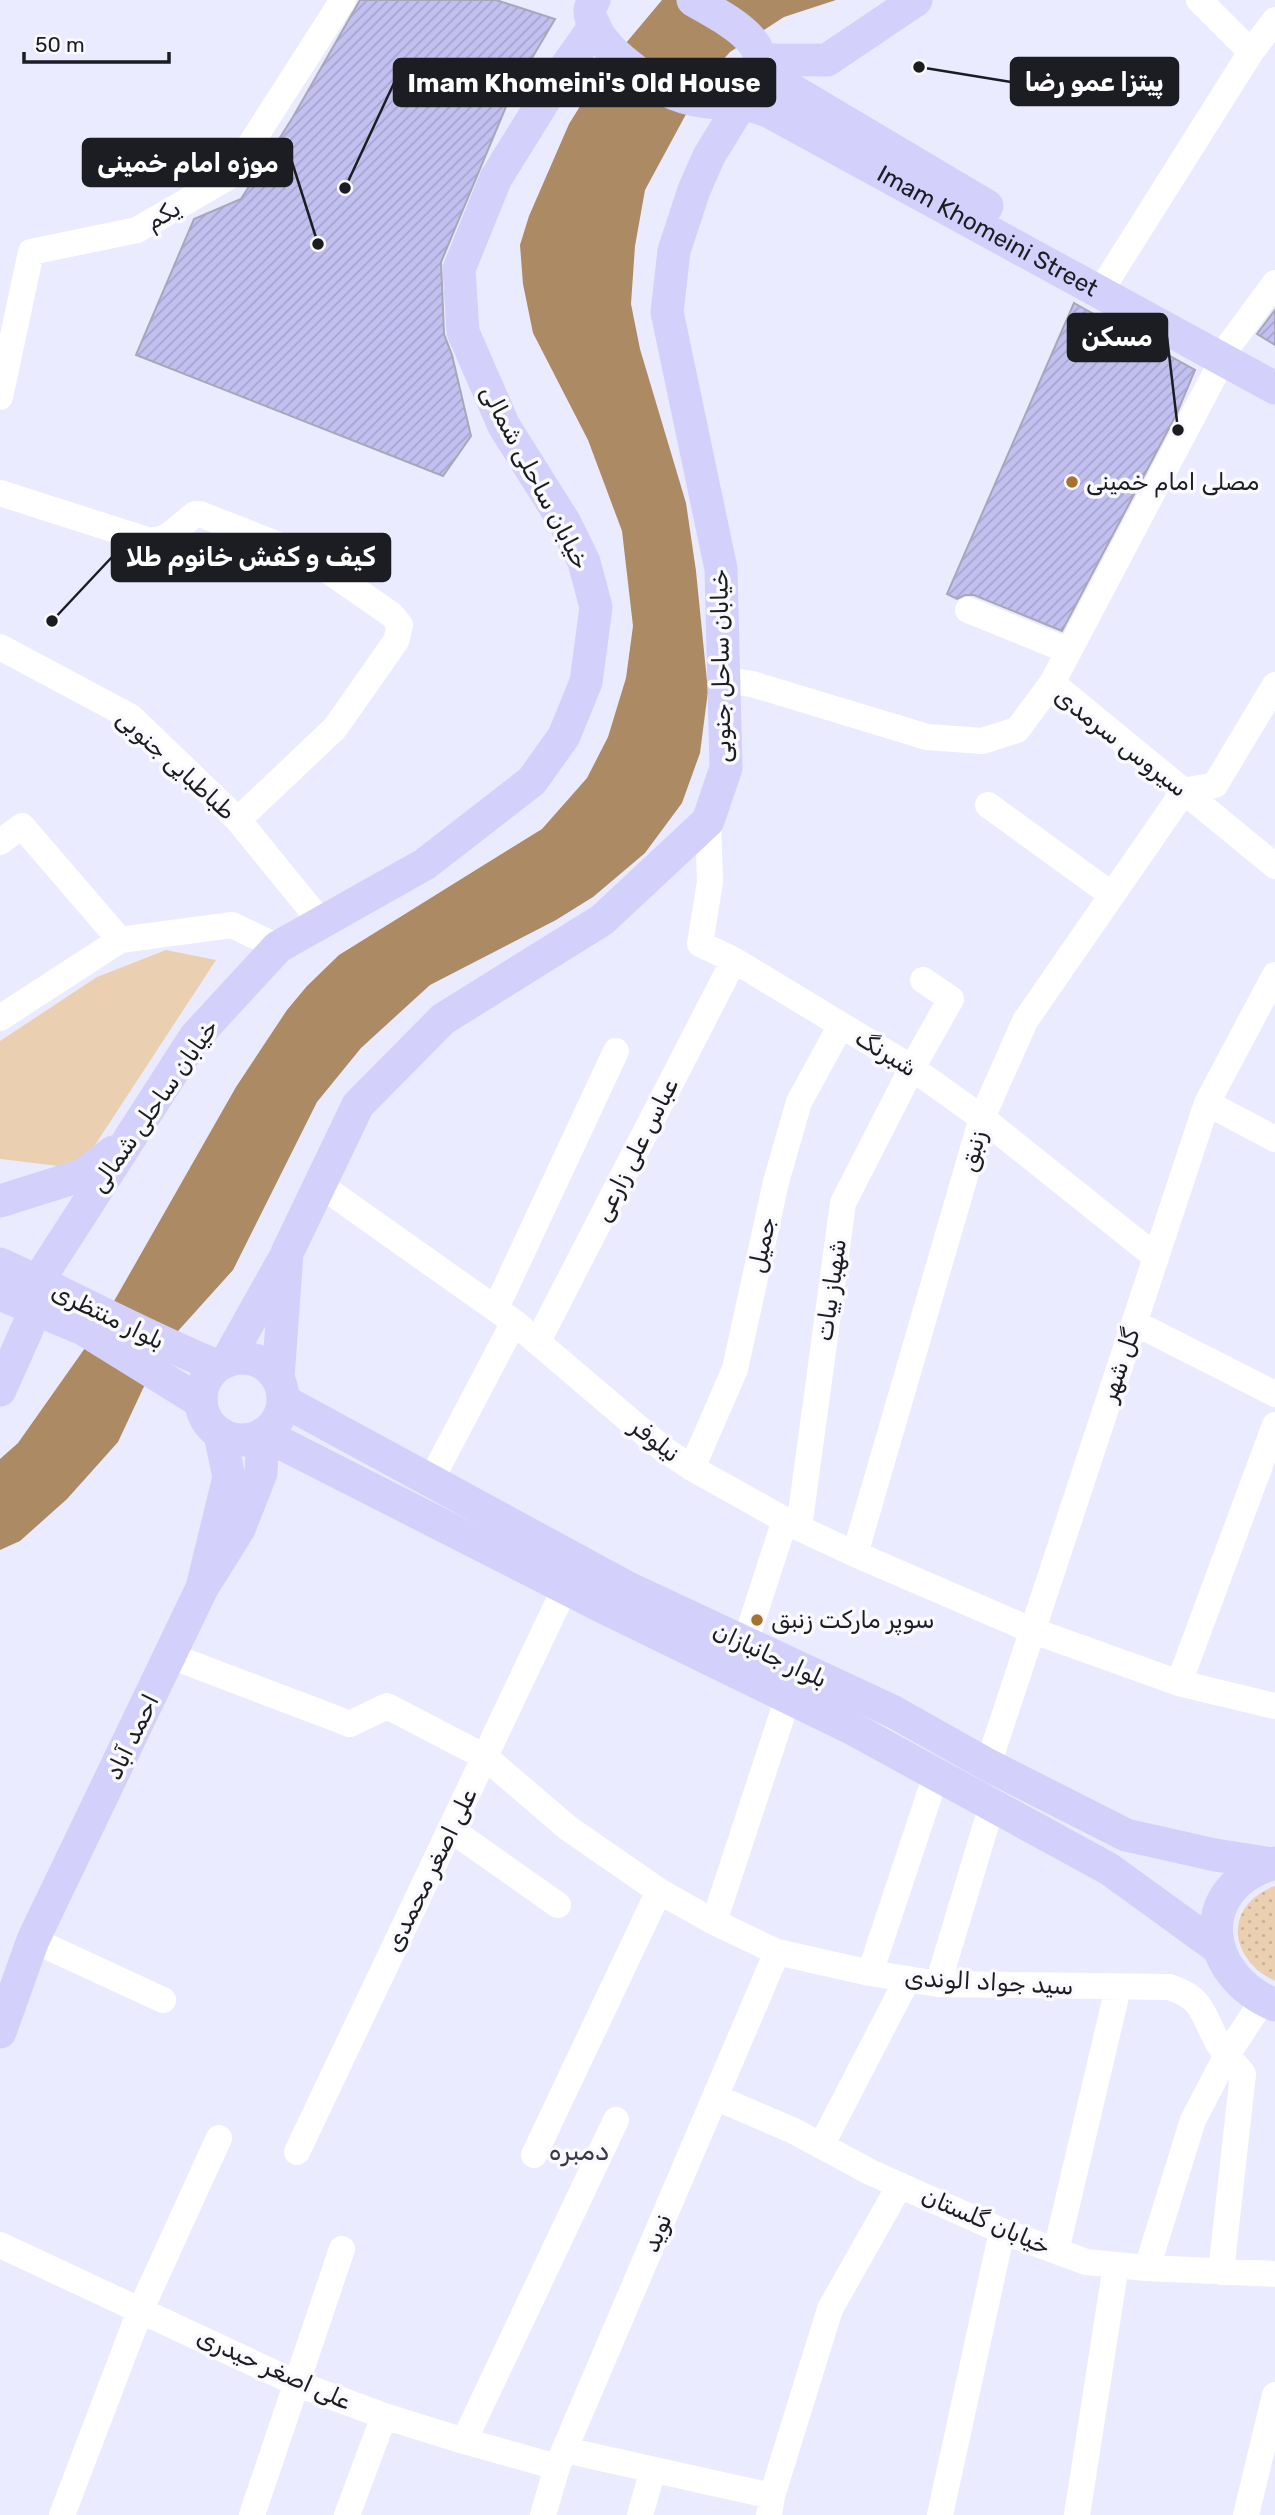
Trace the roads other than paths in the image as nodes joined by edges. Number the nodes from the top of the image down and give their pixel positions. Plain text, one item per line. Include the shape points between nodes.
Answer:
1 (343, 0) edge
2 (693, 0) edge
3 (916, 0) edge
4 (1199, 0) edge
5 (592, 16) edge
6 (1275, 20) edge
7 (1251, 52) junction
8 (757, 53) junction
9 (832, 55) junction
10 (697, 100) junction
11 (738, 101) junction
12 (833, 115) junction
13 (709, 156) junction
14 (1108, 279) junction
15 (1275, 283) edge
16 (1226, 351) junction
17 (1275, 370) edge
18 (1275, 388) edge
19 (0, 397) edge
20 (0, 493) edge
21 (968, 610) dead end
22 (0, 647) edge
23 (1069, 651) junction
24 (723, 680) junction
25 (1052, 683) junction
26 (1275, 685) edge
27 (1184, 791) junction
28 (988, 805) dead end
29 (238, 820) junction
30 (709, 821) junction
31 (0, 842) edge
32 (1275, 866) edge
33 (1112, 895) junction
34 (321, 922) junction
35 (120, 940) junction
36 (278, 947) junction
37 (734, 960) junction
38 (1275, 975) edge
39 (923, 980) dead end
40 (0, 1018) edge
41 (841, 1025) junction
42 (615, 1051) dead end
43 (912, 1068) junction
44 (1207, 1103) junction
45 (982, 1118) junction
46 (1275, 1139) edge
47 (126, 1142) junction
48 (320, 1184) junction
49 (0, 1201) edge
50 (287, 1253) junction
51 (1156, 1258) junction
52 (0, 1264) edge
53 (0, 1294) edge
54 (37, 1295) junction
55 (505, 1315) junction
56 (1135, 1323) junction
57 (538, 1341) junction
58 (164, 1360) junction
59 (222, 1363) junction
60 (0, 1390) edge
61 (281, 1390) junction
62 (1275, 1394) edge
63 (201, 1402) junction
64 (1275, 1426) edge
65 (220, 1434) junction
66 (263, 1434) junction
67 (692, 1468) junction
68 (431, 1480) junction
69 (792, 1524) junction
70 (855, 1554) junction
71 (202, 1588) junction
72 (565, 1588) junction
73 (1031, 1630) junction
74 (745, 1643) junction
75 (171, 1656) junction
76 (1179, 1683) junction
77 (788, 1697) junction
78 (1275, 1706) edge
79 (485, 1757) junction
80 (988, 1765) junction
81 (936, 1774) junction
82 (992, 1805) junction
83 (450, 1829) junction
84 (1274, 1863) edge
85 (659, 1891) junction
86 (558, 1905) dead end
87 (714, 1922) junction
88 (33, 1940) junction
89 (1218, 1948) junction
90 (777, 1952) junction
91 (870, 1973) junction
92 (907, 1980) junction
93 (937, 1984) junction
94 (1118, 1988) junction
95 (163, 2000) dead end
96 (1269, 2002) edge
97 (0, 2032) edge
98 (1227, 2055) junction
99 (715, 2097) junction
100 (616, 2120) dead end
101 (219, 2138) dead end
102 (821, 2146) junction
103 (297, 2152) dead end
104 (534, 2155) dead end
105 (900, 2185) junction
106 (1002, 2231) junction
107 (0, 2245) edge
108 (342, 2249) dead end
109 (1056, 2251) junction
110 (1116, 2265) junction
111 (1147, 2268) junction
112 (1221, 2272) junction
113 (1275, 2274) edge
114 (140, 2311) junction
115 (298, 2384) junction
116 (1275, 2395) edge
117 (384, 2416) junction
118 (464, 2441) junction
119 (561, 2458) junction
120 (653, 2470) junction
121 (770, 2505) edge
122 (62, 2515) edge
123 (252, 2515) edge
124 (348, 2515) edge
125 (543, 2515) edge
126 (640, 2515) edge
127 (940, 2515) edge
128 (1077, 2515) edge
129 (1246, 2515) edge

1 - 19 street, یکم via 230,176 137,229 31,252
2 - 8 main road, Imam Khomeini Street via 742,32
3 - 9 main road
4 - 7 street
5 - 10 main road via 614,54 674,94
5 - 34 main road, خیابان ساحلی شمالی via 496,178 459,269 463,332 505,426 584,562 596,607 586,682 564,736 532,781 425,864
6 - 7 street
7 - 14 street
8 - 9 main road via 820,44
8 - 11 main road, خیابان ساحل جنوبی via 752,82
8 - 12 main road, Imam Khomeini Street via 785,86
9 - 12 main road via 824,70 825,99
10 - 11 main road
10 - 13 main road
11 - 13 main road, خیابان ساحل جنوبی
11 - 16 main road, Imam Khomeini Street via 768,111
12 - 14 main road, Imam Khomeini Street
13 - 24 main road, خیابان ساحل جنوبی via 674,251 667,312 721,569
14 - 16 main road, Imam Khomeini Street
15 - 16 street
16 - 17 main road, Imam Khomeini Street
16 - 18 main road, Imam Khomeini Street
16 - 23 street
20 - 29 street via 146,540 163,540 200,514 307,556 393,615 400,625 396,641 335,728
21 - 23 street
22 - 29 street, طباطبایی جنوبی via 131,718
23 - 25 street
24 - 25 street, سیروس سرمدی via 752,684 927,737 982,741 1017,730
24 - 30 main road, خیابان ساحل جنوبی via 726,768
25 - 27 street, سیروس سرمدی
26 - 27 street via 1215,785
27 - 32 street, سیروس سرمدی
27 - 33 street, زنبق
28 - 33 street
29 - 34 street, طباطبایی جنوبی
30 - 37 street, شبرنگ via 710,882 700,944
30 - 48 main road, خیابان ساحل جنوبی via 601,920 443,1018 358,1105
31 - 35 street via 22,826
33 - 45 street, زنبق via 1025,1021
34 - 36 main road, خیابان ساحلی شمالی
35 - 36 street via 232,925
35 - 40 street
36 - 47 main road, خیابان ساحلی شمالی via 195,1037
37 - 41 street, شبرنگ
37 - 57 street, عباس علی زارعی
38 - 44 street, گل شهر
39 - 43 street, شهباز بیات via 951,999
41 - 43 street, شبرنگ
41 - 67 street, جمیل via 799,1102 776,1182 735,1369
42 - 55 street
43 - 45 street, شبرنگ
43 - 69 street, شهباز بیات via 843,1203
44 - 46 street
44 - 51 street, گل شهر
45 - 51 street, شبرنگ
45 - 70 street, زنبق
47 - 49 main road via 83,1175
47 - 54 main road, خیابان ساحلی شمالی
48 - 50 main road, خیابان ساحل جنوبی
48 - 55 street, نیلوفر
50 - 59 main road
50 - 61 main road, خیابان ساحل جنوبی
51 - 56 street, گل شهر
52 - 54 main road, بلوار منتظری
53 - 54 main road, بلوار منتظری
54 - 58 main road, بلوار منتظری
54 - 60 main road, خیابان ساحلی شمالی
55 - 57 street, نیلوفر
55 - 68 street
56 - 62 street
56 - 73 street, گل شهر
57 - 67 street, نیلوفر via 634,1425
58 - 59 main road, بلوار منتظری
58 - 63 main road, بلوار منتظری
59 - 61 main road via 251,1359 262,1363
59 - 63 main road via 205,1382
61 - 66 main road via 281,1414
61 - 68 main road, بلوار جانبازان
63 - 65 main road via 210,1425
64 - 76 street
65 - 66 main road via 241,1440
65 - 71 main road, احمد آباد via 229,1477
66 - 71 main road via 261,1473 239,1529
66 - 72 main road, بلوار جانبازان
67 - 69 street, نیلوفر
68 - 74 main road, بلوار جانبازان via 628,1588
69 - 70 street, نیلوفر
69 - 74 street, شهباز بیات
70 - 73 street, نیلوفر
71 - 75 main road, احمد آباد
72 - 77 main road, بلوار جانبازان
72 - 79 street, علی اصغر محمدی
73 - 76 street, نیلوفر
73 - 80 street, گل شهر
74 - 80 main road, بلوار جانبازان via 894,1713
75 - 79 street, سید جواد الوندی via 350,1724 387,1706
75 - 88 main road, احمد آباد
76 - 78 street, نیلوفر
77 - 81 main road, بلوار جانبازان
77 - 87 street
79 - 83 street, علی اصغر محمدی
79 - 85 street, سید جواد الوندی via 568,1828
80 - 84 main road, بلوار جانبازان via 1126,1835
81 - 82 main road, بلوار جانبازان
81 - 91 street
82 - 89 main road, بلوار جانبازان via 1109,1870
82 - 93 street
83 - 86 street
83 - 103 street, علی اصغر محمدی
84 - 89 main road via 1244,1877 1223,1901 1217,1916
85 - 87 street, سید جواد الوندی
85 - 104 street
87 - 90 street, سید جواد الوندی
88 - 95 street
88 - 97 main road, احمد آباد
89 - 96 main road via 1233,1976
90 - 91 street, سید جواد الوندی
90 - 99 street, نوید
91 - 92 street, سید جواد الوندی
92 - 93 street, سید جواد الوندی
92 - 102 street
93 - 94 street, سید جواد الوندی
94 - 98 street, سید جواد الوندی via 1169,1987 1188,1993
94 - 109 street
96 - 98 street
98 - 111 street via 1193,2120
98 - 112 street via 1243,2074
99 - 102 street, خیابان گلستان
99 - 119 street, نوید
100 - 118 street
101 - 114 street
102 - 105 street, خیابان گلستان
105 - 106 street, خیابان گلستان
105 - 121 street via 830,2309
106 - 109 street, خیابان گلستان
106 - 127 street
107 - 114 street, علی اصغر حیدری
108 - 115 street
109 - 110 street, خیابان گلستان via 1086,2262
110 - 111 street, خیابان گلستان
110 - 128 street
111 - 112 street, خیابان گلستان
112 - 113 street, خیابان گلستان
114 - 115 street, علی اصغر حیدری
114 - 122 street
115 - 117 street, علی اصغر حیدری
115 - 123 street
116 - 129 street
117 - 118 street, علی اصغر حیدری
117 - 124 street
118 - 119 street, علی اصغر حیدری
119 - 120 street, علی اصغر حیدری
119 - 125 street, نوید
120 - 121 street, علی اصغر حیدری
120 - 126 street

